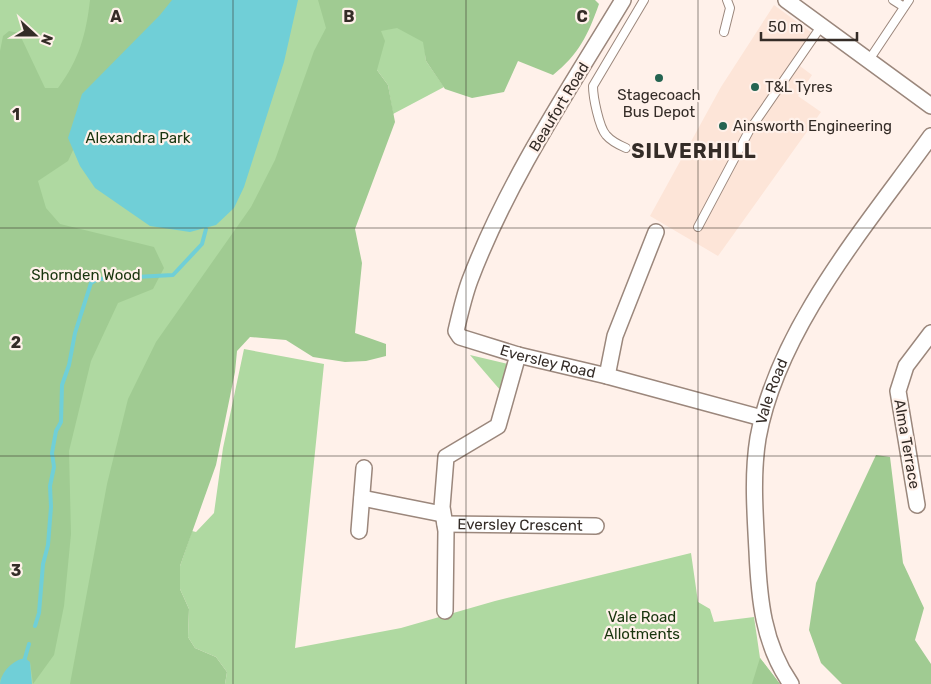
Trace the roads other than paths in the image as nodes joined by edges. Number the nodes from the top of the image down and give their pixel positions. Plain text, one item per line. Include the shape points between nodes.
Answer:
1 (623, 0) edge
2 (644, 0) edge
3 (727, 0) edge
4 (786, 0) edge
5 (893, 0) edge
6 (909, 0) edge
7 (904, 7) junction
8 (822, 25) junction
9 (724, 32) dead end
10 (868, 60) junction
11 (931, 106) edge
12 (931, 136) edge
13 (626, 148) dead end
14 (497, 215) joint
15 (698, 227) dead end
16 (656, 232) dead end
17 (931, 333) edge
18 (518, 355) junction
19 (607, 376) junction
20 (762, 418) junction
21 (364, 468) dead end
22 (362, 498) junction
23 (917, 505) dead end
24 (444, 519) junction
25 (596, 526) dead end
26 (359, 531) dead end
27 (445, 611) dead end
28 (791, 684) edge

1 - 14 street, Beaufort Road via 542,133
2 - 13 lane via 593,86 604,132 612,141
3 - 9 lane via 730,8
4 - 8 street
5 - 7 lane
6 - 7 lane
7 - 10 lane
8 - 10 street
8 - 15 lane via 749,131
10 - 11 street
12 - 20 street, Vale Road via 812,304 784,358
14 - 18 street, Eversley Road via 469,282 456,331 460,337
16 - 19 street via 615,336
17 - 23 street, Alma Terrace via 906,366 898,391
18 - 19 street, Eversley Road
18 - 24 street, Eversley Crescent via 498,426 446,457 442,476
19 - 20 street, Eversley Road
20 - 28 street, Vale Road via 755,468 758,563 766,635 779,667
21 - 22 street
22 - 24 street
22 - 26 street
24 - 25 street, Eversley Crescent
24 - 27 street, Eversley Crescent

